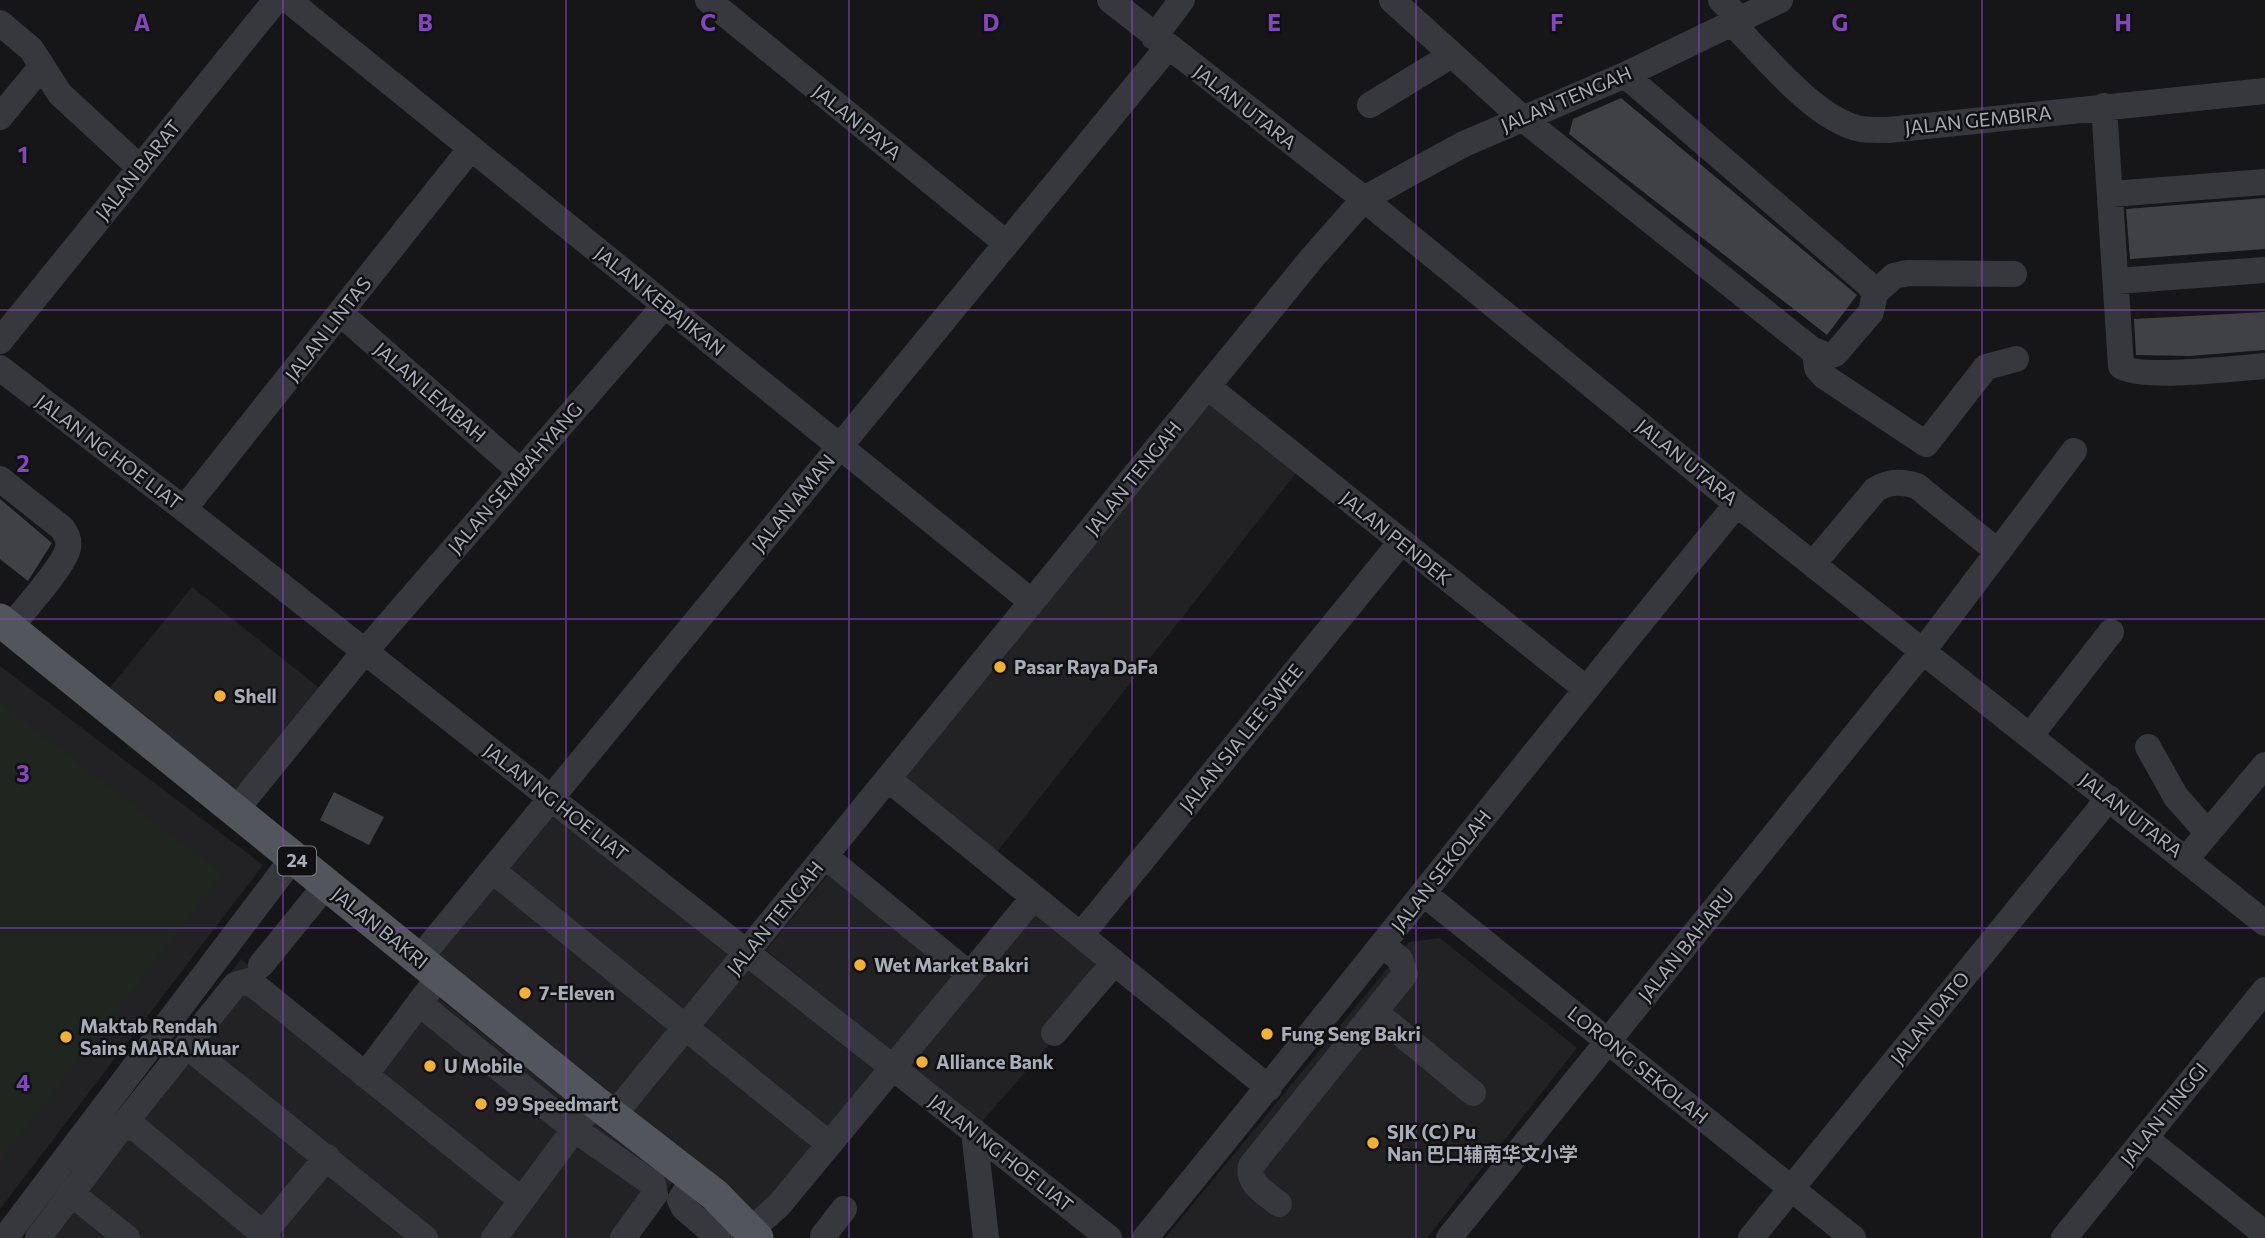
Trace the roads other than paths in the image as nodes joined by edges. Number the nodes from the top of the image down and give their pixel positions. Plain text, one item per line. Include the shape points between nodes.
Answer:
1 (276, 0) edge
2 (288, 0) edge
3 (708, 0) edge
4 (1110, 0) edge
5 (1392, 0) edge
6 (1780, 0) edge
7 (1730, 13) edge
8 (0, 23) edge
9 (1167, 25) edge
10 (1450, 56) junction
11 (42, 66) junction
12 (1625, 75) junction
13 (2265, 91) edge
14 (1370, 105) dead end
15 (2104, 106) junction
16 (0, 117) edge
17 (1521, 118) junction
18 (471, 148) junction
19 (140, 169) junction
20 (2265, 182) edge
21 (2112, 194) junction
22 (1364, 200) junction
23 (1006, 243) junction
24 (2265, 270) edge
25 (2014, 274) dead end
26 (2117, 281) junction
27 (1875, 293) junction
28 (664, 305) junction
29 (340, 313) junction
30 (0, 341) edge
31 (1815, 352) junction
32 (2016, 359) dead end
33 (2265, 366) edge
34 (0, 368) edge
35 (1208, 387) junction
36 (839, 447) junction
37 (2074, 451) dead end
38 (520, 471) junction
39 (0, 479) edge
40 (1737, 504) junction
41 (184, 509) junction
42 (1401, 542) junction
43 (1998, 552) junction
44 (1813, 565) junction
45 (1032, 602) junction
46 (5, 624) edge
47 (2110, 632) dead end
48 (1923, 651) junction
49 (359, 658) junction
50 (1585, 688) junction
51 (2030, 736) junction
52 (2148, 747) dead end
53 (2265, 765) edge
54 (888, 779) junction
55 (551, 798) junction
56 (2109, 798) junction
57 (235, 811) junction
58 (2208, 833) junction
59 (825, 856) junction
60 (293, 858) junction
61 (2186, 859) junction
62 (492, 870) junction
63 (326, 885) junction
64 (1423, 893) junction
65 (1034, 897) junction
66 (2265, 923) edge
67 (1080, 935) junction
68 (1382, 945) junction
69 (747, 952) junction
70 (1114, 962) junction
71 (261, 965) dead end
72 (429, 968) junction
73 (970, 974) junction
74 (2265, 990) edge
75 (419, 1003) junction
76 (1375, 1012) junction
77 (684, 1029) junction
78 (1054, 1033) dead end
79 (1608, 1041) junction
80 (188, 1046) junction
81 (893, 1068) junction
82 (365, 1075) junction
83 (1270, 1087) junction
84 (1473, 1093) dead end
85 (1298, 1108) junction
86 (604, 1109) junction
87 (120, 1129) junction
88 (575, 1129) junction
89 (974, 1131) junction
90 (2145, 1138) junction
91 (829, 1144) junction
92 (327, 1157) junction
93 (694, 1178) junction
94 (1791, 1189) junction
95 (71, 1193) junction
96 (522, 1200) junction
97 (1279, 1204) dead end
98 (844, 1209) dead end
99 (763, 1222) edge
100 (2265, 1234) edge
101 (266, 1236) edge
102 (5, 1238) edge
103 (38, 1238) edge
104 (127, 1238) edge
105 (425, 1238) edge
106 (494, 1238) edge
107 (622, 1238) edge
108 (719, 1238) edge
109 (826, 1238) edge
110 (986, 1238) edge
111 (1109, 1238) edge
112 (1145, 1238) edge
113 (1449, 1238) edge
114 (1751, 1238) edge
115 (1853, 1238) edge
116 (2064, 1238) edge

1 - 19 street, JALAN BARAT
2 - 18 street, JALAN KEBAJIKAN
3 - 23 street, JALAN PAYA
4 - 9 street, JALAN UTARA
5 - 10 street
6 - 7 street, JALAN TENGAH
7 - 12 street, JALAN TENGAH
7 - 15 street, JALAN GEMBIRA via 1806,97 1859,129 1888,130
8 - 11 street via 31,49
9 - 22 street, JALAN UTARA
9 - 23 street, JALAN AMAN
10 - 14 street
10 - 17 street
11 - 16 street
11 - 19 street via 60,94
12 - 17 street, JALAN TENGAH
12 - 27 street
13 - 15 street, JALAN GEMBIRA
15 - 21 street
17 - 22 street, JALAN TENGAH
17 - 31 street
18 - 28 street, JALAN KEBAJIKAN
18 - 29 street, JALAN LINTAS
19 - 30 street, JALAN BARAT
20 - 21 street
21 - 26 street
22 - 35 street, JALAN TENGAH
22 - 40 street, JALAN UTARA
23 - 36 street, JALAN AMAN
24 - 26 street
25 - 27 street via 1907,273 1894,276
26 - 33 street via 2120,361 2127,371
27 - 31 street via 1871,312 1835,354
28 - 36 street, JALAN KEBAJIKAN
28 - 38 street, JALAN SEMBAHYANG
29 - 38 street, JALAN LEMBAH
29 - 41 street, JALAN LINTAS
31 - 32 street via 1817,368 1825,377 1926,444 1980,372 1994,363
34 - 41 street, JALAN NG HOE LIAT
35 - 42 street, JALAN PENDEK
35 - 45 street, JALAN TENGAH
36 - 45 street, JALAN KEBAJIKAN
36 - 55 street, JALAN AMAN
37 - 43 street, JALAN BAHARU
38 - 49 street, JALAN SEMBAHYANG
39 - 46 street via 68,536 61,562
40 - 44 street, JALAN UTARA
40 - 50 street, JALAN SEKOLAH
41 - 49 street, JALAN NG HOE LIAT
42 - 50 street, JALAN PENDEK
42 - 67 street, JALAN SIA LEE SWEE
43 - 44 street via 1917,486 1902,482 1875,490
43 - 48 street, JALAN BAHARU
44 - 48 street, JALAN UTARA
45 - 54 street, JALAN TENGAH
46 - 57 main road, JALAN BAKRI / 24
47 - 51 street
48 - 51 street, JALAN UTARA
48 - 79 street, JALAN BAHARU
49 - 55 street, JALAN NG HOE LIAT
49 - 57 street, JALAN SEMBAHYANG
50 - 64 street, JALAN SEKOLAH
51 - 56 street, JALAN UTARA
52 - 58 street via 2176,797
53 - 58 street
54 - 59 street, JALAN TENGAH
54 - 65 street
55 - 62 street, JALAN AMAN
55 - 69 street, JALAN NG HOE LIAT
56 - 61 street, JALAN UTARA
56 - 94 street, JALAN DATO
57 - 60 main road, JALAN BAKRI / 24
58 - 61 street
59 - 69 street, JALAN TENGAH
59 - 73 street
60 - 63 main road, JALAN BAKRI / 24
60 - 102 street
61 - 66 street, JALAN UTARA
62 - 72 street, JALAN AMAN
62 - 77 street
63 - 71 street
63 - 72 main road, JALAN BAKRI / 24
64 - 68 street, JALAN SEKOLAH
64 - 79 street, LORONG SEKOLAH
65 - 67 street
65 - 73 street
67 - 70 street
68 - 76 street via 1400,959 1405,974
68 - 83 street, JALAN SEKOLAH
69 - 77 street, JALAN TENGAH
69 - 81 street, JALAN NG HOE LIAT
70 - 78 street
70 - 83 street
72 - 75 street, JALAN AMAN
72 - 86 main road, JALAN BAKRI / 24
73 - 81 street
74 - 90 street, JALAN TINGGI
75 - 82 street, JALAN AMAN
75 - 88 street
76 - 84 street
76 - 85 street
77 - 86 street, JALAN TENGAH
77 - 91 street
79 - 94 street, LORONG SEKOLAH
79 - 113 street, JALAN BAHARU
80 - 82 street via 235,985 249,982
80 - 87 street
80 - 92 street
81 - 89 street, JALAN NG HOE LIAT
81 - 91 street
82 - 96 street
83 - 85 street
83 - 112 street, JALAN SEKOLAH
85 - 97 street via 1250,1170 1253,1182
86 - 88 street, JALAN TENGAH
86 - 93 main road, JALAN BAKRI / 24
87 - 95 street
87 - 101 street via 138,1130
88 - 96 street, JALAN TENGAH
88 - 107 street via 653,1184 655,1194
89 - 110 street
89 - 111 street, JALAN NG HOE LIAT
90 - 100 street
90 - 116 street, JALAN TINGGI
91 - 99 street
92 - 101 street
92 - 105 street
93 - 99 main road, JALAN BAKRI / 24
93 - 108 street via 680,1200
94 - 114 street, JALAN DATO
94 - 115 street, LORONG SEKOLAH
95 - 103 street
95 - 104 street
96 - 106 street, JALAN TENGAH
98 - 109 street via 823,1236

